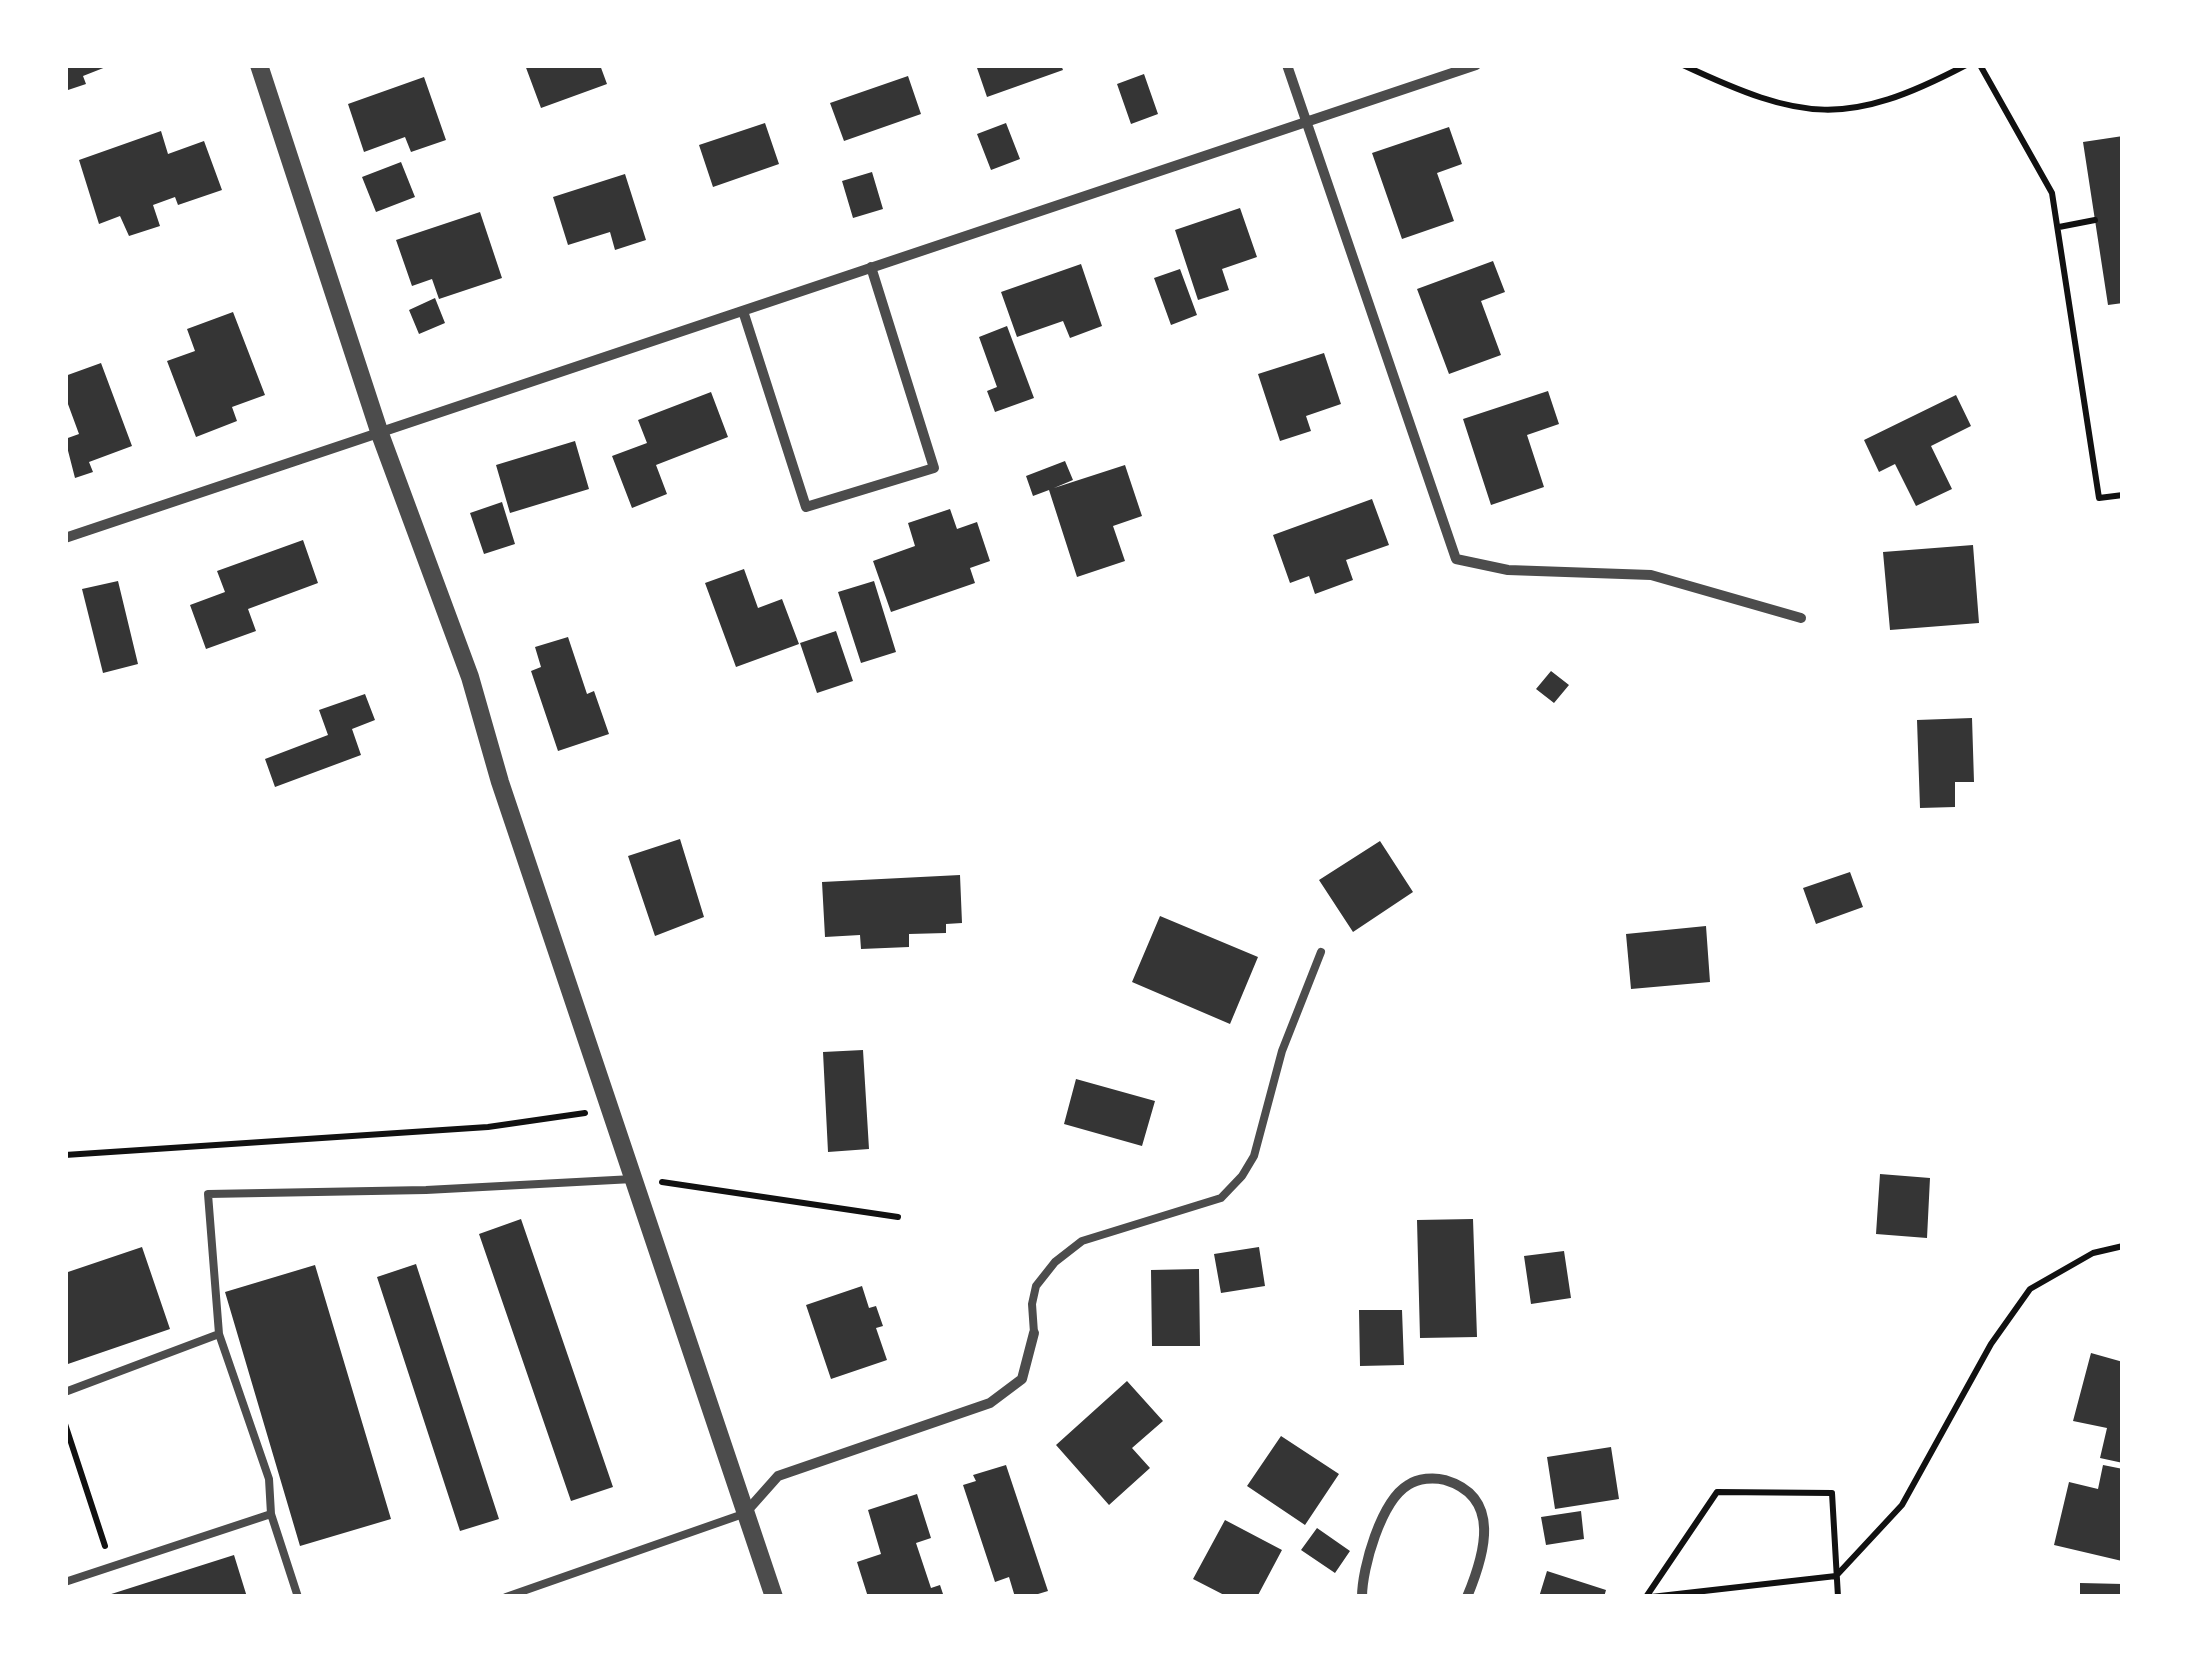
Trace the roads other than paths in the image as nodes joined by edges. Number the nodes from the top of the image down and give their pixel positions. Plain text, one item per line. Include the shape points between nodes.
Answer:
1 (259, 65) edge
2 (1287, 65) edge
3 (1476, 65) edge
4 (1306, 124) junction
5 (871, 267) junction
6 (743, 311) junction
7 (380, 434) junction
8 (65, 538) edge
9 (1801, 618) dead end
10 (1321, 952) dead end
11 (634, 1179) junction
12 (220, 1334) junction
13 (1034, 1334) joint
14 (65, 1392) edge
15 (746, 1512) junction
16 (271, 1514) junction
17 (65, 1582) edge
18 (298, 1597) edge
19 (506, 1597) edge
20 (774, 1597) edge
21 (1362, 1597) edge
22 (1467, 1597) edge

1 - 7 street
2 - 4 street
3 - 4 street
4 - 5 street
4 - 9 street via 1456,559 1508,570 1650,575
5 - 6 street
5 - 6 street via 934,468 806,507
6 - 7 street
7 - 8 street
7 - 11 street via 470,677
10 - 13 lane via 1242,1176 1220,1198 1082,1241 1054,1262 1036,1286
11 - 12 lane via 208,1194
11 - 15 street
12 - 14 lane
12 - 16 lane via 269,1479
13 - 15 street via 1022,1379 990,1403 778,1476
15 - 19 lane
15 - 20 street
16 - 17 lane
16 - 18 lane
21 - 22 street via 1362,1570 1393,1499 1409,1484 1435,1477 1478,1498 1485,1534

